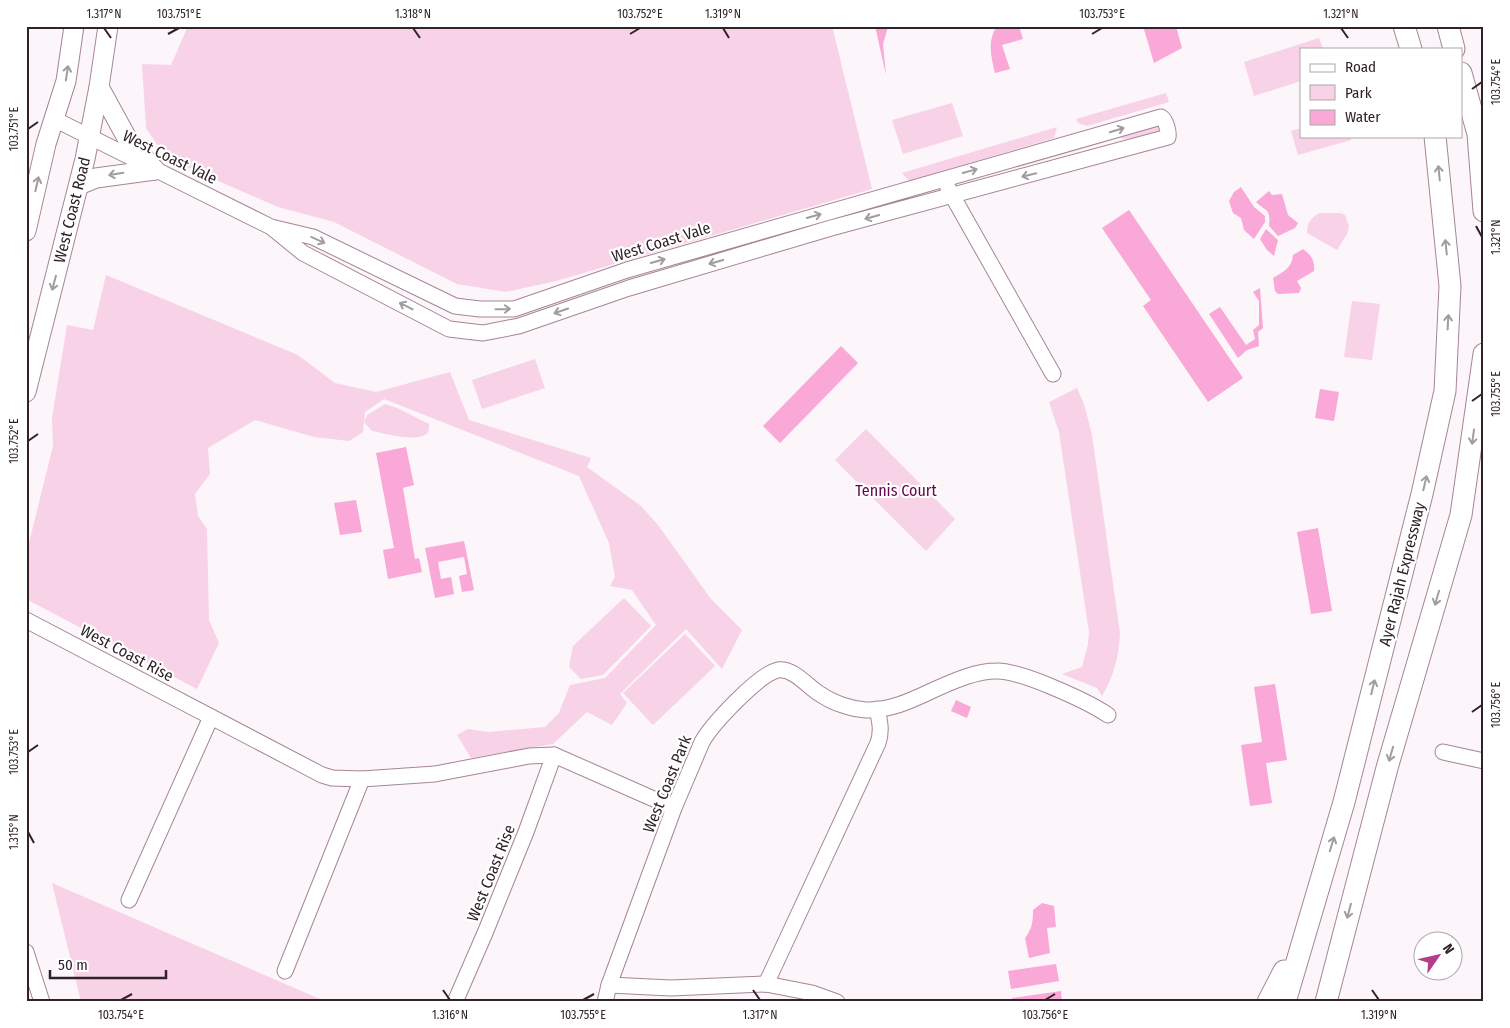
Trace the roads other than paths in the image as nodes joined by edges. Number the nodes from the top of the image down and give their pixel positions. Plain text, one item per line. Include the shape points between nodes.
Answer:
1 (74, 26) edge
2 (108, 26) edge
3 (1404, 26) edge
4 (1448, 26) edge
5 (1411, 48) edge
6 (1454, 48) edge
7 (1462, 77) edge
8 (99, 87) junction
9 (54, 119) junction
10 (90, 137) junction
11 (1435, 138) edge
12 (1071, 144) junction
13 (1076, 163) junction
14 (155, 170) junction
15 (943, 178) junction
16 (79, 185) junction
17 (952, 195) junction
18 (1484, 211) edge
19 (272, 227) junction
20 (26, 231) edge
21 (1484, 354) edge
22 (1053, 374) dead end
23 (26, 392) edge
24 (26, 620) edge
25 (876, 709) junction
26 (1108, 714) dead end
27 (211, 717) junction
28 (1444, 752) dead end
29 (554, 755) junction
30 (1484, 761) edge
31 (362, 779) junction
32 (674, 808) junction
33 (129, 900) dead end
34 (1308, 924) junction
35 (26, 952) edge
36 (285, 971) dead end
37 (766, 984) junction
38 (609, 985) junction
39 (42, 1002) edge
40 (455, 1002) edge
41 (605, 1002) edge
42 (837, 1002) edge
43 (1268, 1002) edge
44 (1284, 1002) edge
45 (1326, 1002) edge

9 -> 1 main road via 66,80
2 - 8 main road, West Coast Road
3 - 5 highway
4 - 6 highway
7 - 18 highway via 1478,134
8 - 10 main road, West Coast Road
8 - 14 main road via 128,140
9 - 10 street, West Coast Vale
20 -> 9 main road
10 - 14 street, West Coast Vale
10 - 16 main road, West Coast Road
34 -> 11 highway, Ayer Rajah Expressway via 1344,802 1445,391 1450,286
12 - 13 street
12 -> 13 street, West Coast Vale via 1161,117 1169,135
15 -> 12 street, West Coast Vale
13 -> 17 street, West Coast Vale
14 -> 16 main road via 96,178
14 - 19 street, West Coast Vale
15 - 17 street
19 -> 15 street, West Coast Vale via 314,237 455,306 514,309 627,270
16 -> 23 main road, West Coast Road
17 -> 19 street, West Coast Vale via 629,288 519,326 483,333 449,329 303,253
17 - 22 street
21 -> 45 highway via 1461,515 1387,768
24 - 27 street, West Coast Rise
25 - 26 street, West Coast Park via 905,703 953,681 996,671 1020,675
25 - 32 street, West Coast Park via 866,710 833,702 790,672 770,673 709,730
25 - 37 street via 881,732 878,743
27 - 31 street, West Coast Rise via 322,774 332,778
27 - 33 street
28 - 30 street
29 - 31 street, West Coast Rise via 529,756 435,774
29 - 32 street, West Coast Rise
29 - 40 street, West Coast Rise via 526,832
31 - 36 street
32 - 38 street, West Coast Park
34 - 43 highway
34 - 44 highway, Ayer Rajah Expressway
35 - 39 street
37 - 38 street via 671,988
37 - 42 street via 812,993
38 - 41 street, West Coast Park

